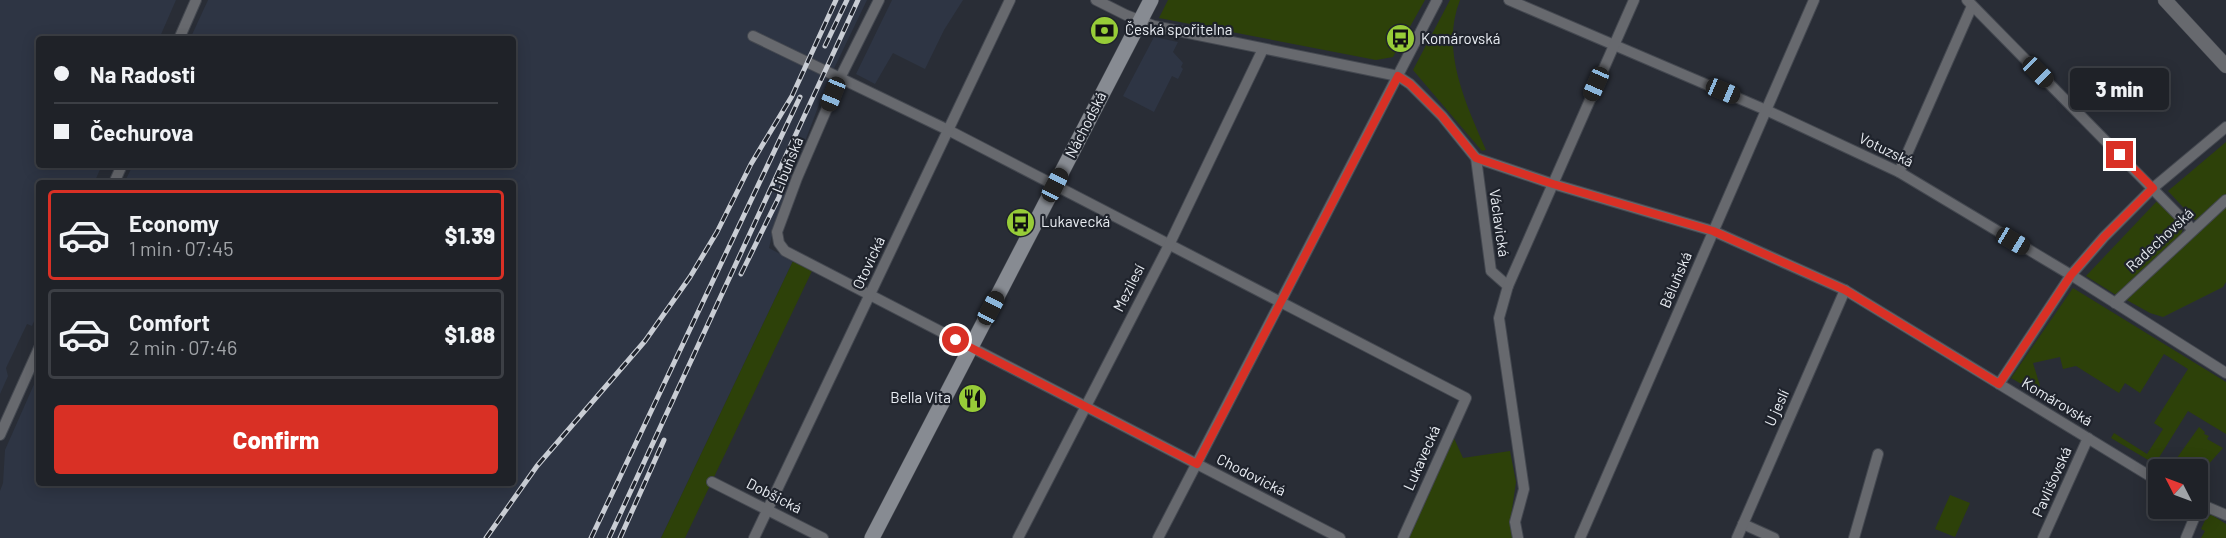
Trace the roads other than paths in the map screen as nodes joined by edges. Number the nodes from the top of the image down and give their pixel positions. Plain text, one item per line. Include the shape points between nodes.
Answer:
1 (196, 0) edge
2 (879, 0) edge
3 (1010, 0) edge
4 (1096, 0) edge
5 (1151, 0) edge
6 (1437, 0) edge
7 (1509, 0) edge
8 (1634, 0) edge
9 (1814, 0) edge
10 (2165, 0) edge
11 (1970, 3) edge
12 (1140, 20) junction
13 (180, 36) edge
14 (753, 36) dead end
15 (1614, 45) junction
16 (1263, 49) junction
17 (2226, 66) edge
18 (1398, 76) junction
19 (840, 78) junction
20 (1766, 110) junction
21 (2226, 127) edge
22 (948, 130) junction
23 (1476, 158) junction
24 (1899, 172) junction
25 (1553, 184) junction
26 (1055, 185) junction
27 (2153, 188) junction
28 (2226, 200) edge
29 (2193, 230) junction
30 (1713, 231) junction
31 (1169, 245) junction
32 (796, 257) joint
33 (2071, 275) junction
34 (1508, 286) junction
35 (1845, 290) junction
36 (870, 294) junction
37 (1281, 303) junction
38 (2115, 303) junction
39 (971, 348) junction
40 (36, 355) edge
41 (2226, 373) edge
42 (1999, 384) junction
43 (1085, 407) junction
44 (0, 435) edge
45 (2088, 438) junction
46 (1878, 454) dead end
47 (1197, 464) junction
48 (2148, 475) edge
49 (712, 482) dead end
50 (2208, 507) edge
51 (768, 510) junction
52 (2226, 515) edge
53 (2193, 519) edge
54 (1743, 524) junction
55 (754, 538) edge
56 (823, 538) edge
57 (872, 538) edge
58 (1018, 538) edge
59 (1158, 538) edge
60 (1340, 538) edge
61 (1403, 538) edge
62 (1518, 538) edge
63 (1580, 538) edge
64 (1737, 538) edge
65 (1774, 538) edge
66 (1854, 538) edge
67 (2043, 538) edge
68 (2186, 538) edge

1 - 13 street
2 - 19 street, Libuňská
3 - 22 street, Otovická
4 - 12 street
5 - 12 main road, Náchodská
6 - 18 street
7 - 15 street, Votuzská
8 - 15 street
9 - 20 street, Běluňská
10 - 17 street
11 - 24 street
11 - 27 street
12 - 16 street
12 - 26 main road, Náchodská
14 - 19 street, Lukavecká
15 - 20 street, Votuzská
15 - 25 street
16 - 18 street
16 - 31 street, Mezilesí
18 - 23 street via 1442,116
18 - 37 street
19 - 22 street, Lukavecká
19 - 32 street, Libuňská via 777,232 785,251
20 - 24 street, Votuzská
20 - 30 street, Běluňská
21 - 27 street
22 - 26 street, Lukavecká
22 - 36 street, Otovická
23 - 25 street, Komárovská
23 - 34 street, Václavická via 1491,271
24 - 33 street, Votuzská
25 - 30 street, Komárovská
25 - 34 street
26 - 31 street, Lukavecká
26 - 39 main road, Náchodská
27 - 29 street
27 - 33 street
28 - 29 street, Radechovská
29 - 38 street, Radechovská
30 - 35 street, Komárovská
30 - 63 street, Běluňská
31 - 37 street, Lukavecká
31 - 43 street, Mezilesí
32 - 36 street, Chodovická
33 - 38 street, Votuzská
33 - 42 street
34 - 62 street via 1499,318 1524,489 1515,522
35 - 42 street, Komárovská
35 - 54 street, U jeslí
36 - 39 street, Chodovická
36 - 51 street, Otovická
37 - 47 street
37 - 61 street, Lukavecká via 1466,398
38 - 41 street, Votuzská
39 - 43 street, Chodovická
39 - 57 main road, Náchodská
40 - 44 street
42 - 45 street, Komárovská
43 - 47 street, Chodovická
43 - 58 street, Mezilesí
45 - 48 street, Komárovská
45 - 67 street, Pavlišovská
46 - 66 street
47 - 59 street
47 - 60 street, Chodovická
49 - 51 street, Dobšická
50 - 52 street
51 - 55 street, Otovická
51 - 56 street, Dobšická
53 - 68 street
54 - 64 street, U jeslí
54 - 65 street

